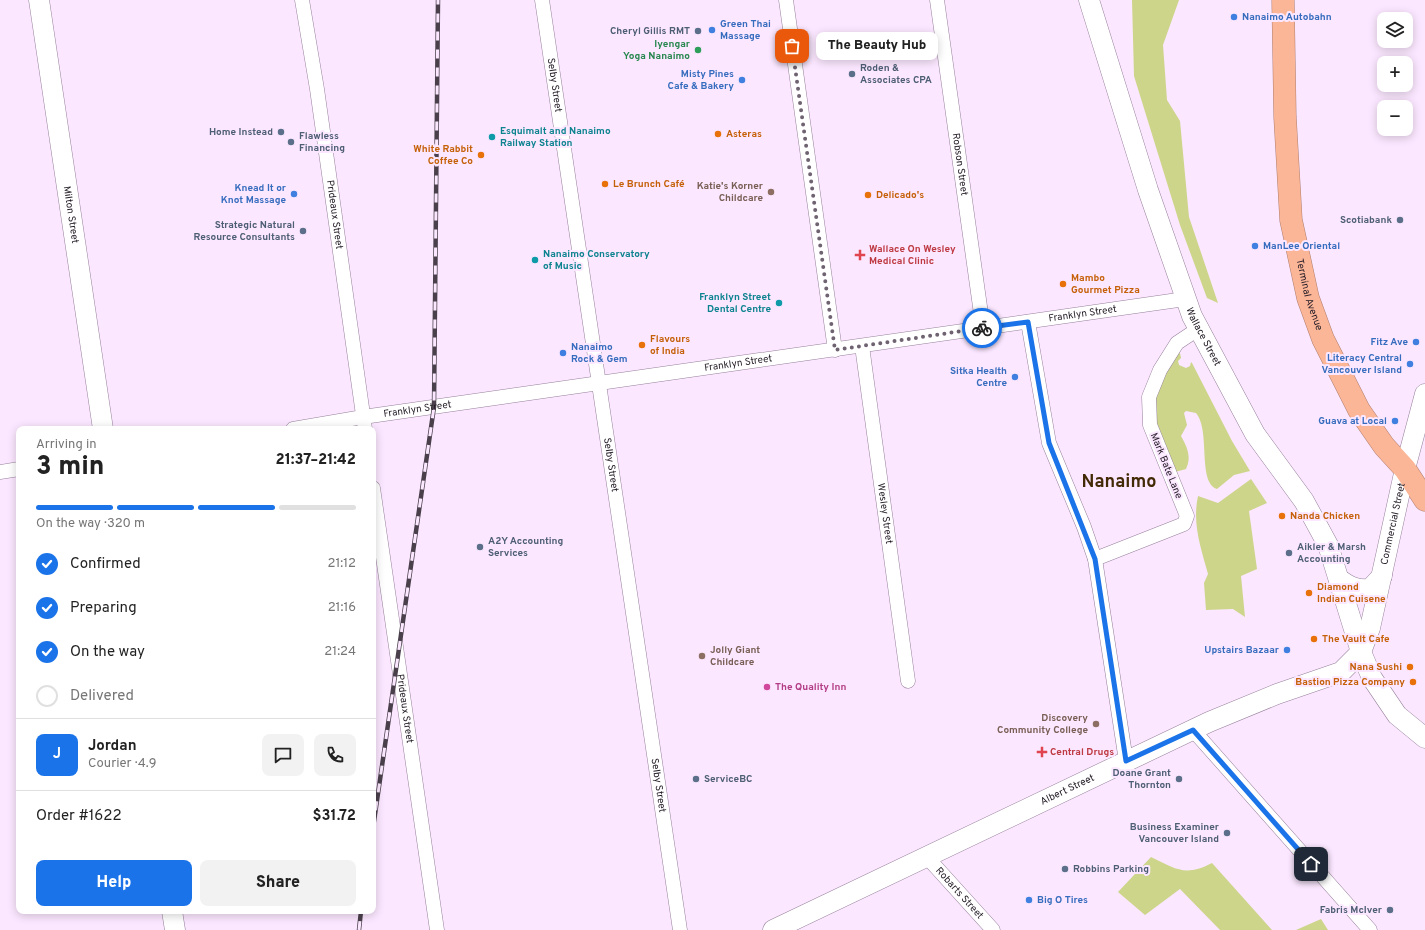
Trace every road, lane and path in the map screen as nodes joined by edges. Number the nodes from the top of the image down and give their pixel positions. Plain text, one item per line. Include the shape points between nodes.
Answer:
1 (39, 0) edge
2 (302, 0) edge
3 (542, 0) edge
4 (786, 0) edge
5 (937, 0) edge
6 (1089, 0) edge
7 (1283, 0) edge
8 (1185, 299) junction
9 (1028, 322) junction
10 (983, 328) junction
11 (1198, 329) junction
12 (862, 346) junction
13 (835, 350) junction
14 (599, 384) junction
15 (1425, 394) edge
16 (364, 423) edge
17 (103, 426) edge
18 (328, 426) edge
19 (1405, 469) junction
20 (16, 470) edge
21 (0, 472) edge
22 (1425, 481) edge
23 (1425, 500) edge
24 (376, 509) edge
25 (1095, 559) junction
26 (1382, 576) junction
27 (1339, 579) junction
28 (1361, 652) junction
29 (908, 681) dead end
30 (1193, 730) junction
31 (1425, 738) edge
32 (1126, 761) junction
33 (926, 856) junction
34 (172, 914) edge
35 (175, 930) edge
36 (437, 930) edge
37 (680, 930) edge
38 (773, 930) edge
39 (993, 930) edge
40 (1370, 930) edge

1 - 17 street, Milton Street
2 - 16 street, Prideaux Street
3 - 14 street, Selby Street
4 - 13 street
5 - 10 street, Robson Street
6 - 8 street, Wallace Street
7 - 19 highway, Terminal Avenue via 1285,118 1291,220 1308,298 1323,339 1358,410 1384,446
8 - 9 street, Franklyn Street
8 - 11 street, Wallace Street
9 - 10 street, Franklyn Street
9 - 25 street via 1049,443
10 - 12 street, Franklyn Street
11 - 25 street, Mark Bate Lane via 1177,343 1160,370 1149,397 1150,425 1187,516 1184,524
11 - 27 street, Wallace Street via 1255,434 1304,502 1328,545
12 - 13 street, Franklyn Street
12 - 29 street, Wesley Street
13 - 14 street, Franklyn Street
14 - 16 street, Franklyn Street
14 - 37 street, Selby Street
15 - 19 street, Commercial Street
16 - 18 street, Franklyn Street
19 - 22 highway, Terminal Avenue
19 - 23 highway, Terminal Avenue
19 - 26 street, Commercial Street
20 - 21 street
24 - 36 street, Prideaux Street
25 - 32 street
26 - 27 street via 1370,589 1350,587
26 - 28 street, Commercial Street via 1370,628
27 - 28 street, Wallace Street
28 - 30 street, Albert Street via 1341,672 1277,694
28 - 31 street, Wallace Street via 1372,678 1387,702 1397,715
30 - 32 street, Albert Street
30 - 40 street
32 - 33 street, Albert Street
33 - 38 street, Albert Street
33 - 39 street, Robarts Street
34 - 35 street

